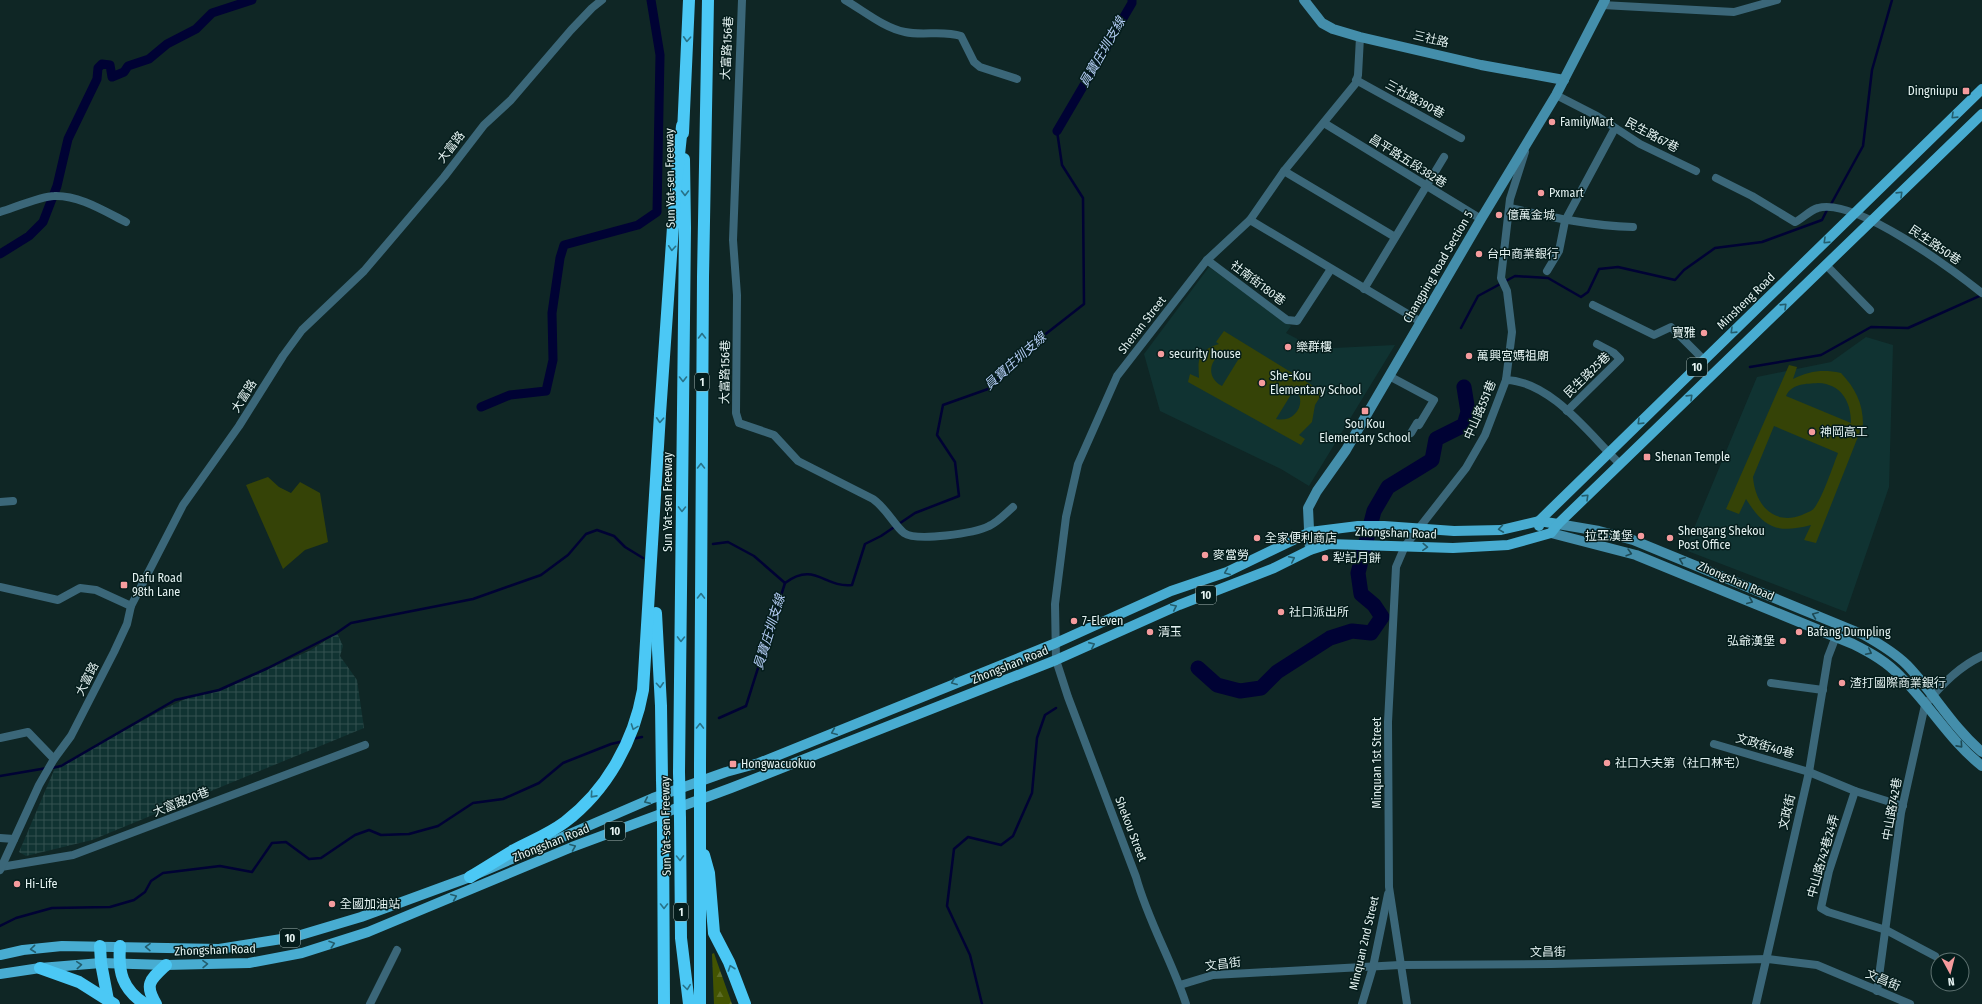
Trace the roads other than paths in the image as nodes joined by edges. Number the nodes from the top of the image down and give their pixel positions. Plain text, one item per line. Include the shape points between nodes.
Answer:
1 (602, 0) edge
2 (689, 0) edge
3 (708, 0) edge
4 (742, 0) edge
5 (845, 0) edge
6 (1304, 0) edge
7 (1777, 0) edge
8 (1603, 2) edge
9 (1360, 37) junction
10 (1017, 79) dead end
11 (1356, 80) junction
12 (1564, 80) junction
13 (1982, 89) edge
14 (1556, 96) junction
15 (1982, 114) edge
16 (1324, 123) junction
17 (682, 126) junction
18 (1615, 128) junction
19 (1461, 138) dead end
20 (1527, 143) junction
21 (1444, 157) dead end
22 (1284, 171) junction
23 (1696, 171) dead end
24 (1716, 178) dead end
25 (1426, 186) junction
26 (1510, 208) junction
27 (0, 212) edge
28 (1854, 214) junction
29 (1481, 219) junction
30 (1250, 220) junction
31 (1565, 221) junction
32 (1872, 221) junction
33 (126, 222) dead end
34 (1633, 227) dead end
35 (1395, 237) junction
36 (1207, 260) junction
37 (1826, 265) junction
38 (1331, 269) junction
39 (1547, 271) dead end
40 (1364, 289) junction
41 (1982, 293) edge
42 (1593, 305) dead end
43 (1870, 310) dead end
44 (1421, 322) junction
45 (1597, 344) dead end
46 (1704, 360) junction
47 (1389, 376) junction
48 (1506, 380) junction
49 (1567, 411) junction
50 (1411, 433) dead end
51 (1608, 453) junction
52 (1620, 464) junction
53 (13, 501) dead end
54 (0, 502) edge
55 (1013, 507) dead end
56 (1539, 521) junction
57 (1558, 524) junction
58 (1418, 528) junction
59 (1310, 532) junction
60 (1551, 533) junction
61 (1540, 536) junction
62 (1405, 546) junction
63 (653, 548) junction
64 (1310, 550) junction
65 (0, 588) edge
66 (131, 606) junction
67 (1840, 626) junction
68 (1836, 638) junction
69 (1056, 643) junction
70 (1982, 656) edge
71 (1056, 660) junction
72 (1771, 683) dead end
73 (1823, 690) junction
74 (1933, 695) junction
75 (1925, 705) junction
76 (0, 738) edge
77 (1714, 744) dead end
78 (365, 745) dead end
79 (1982, 752) edge
80 (54, 759) junction
81 (1982, 766) edge
82 (1809, 772) junction
83 (1855, 791) junction
84 (1903, 806) junction
85 (0, 838) edge
86 (14, 840) junction
87 (700, 842) junction
88 (1, 868) edge
89 (470, 877) junction
90 (1389, 887) junction
91 (1886, 930) junction
92 (100, 946) junction
93 (120, 946) junction
94 (397, 950) dead end
95 (1930, 953) edge
96 (0, 955) edge
97 (1768, 959) junction
98 (101, 963) junction
99 (119, 963) junction
100 (166, 965) junction
101 (1400, 965) junction
102 (1373, 967) junction
103 (40, 968) junction
104 (0, 974) edge
105 (1180, 985) junction
106 (1878, 991) junction
107 (111, 1002) edge
108 (145, 1004) edge
109 (156, 1004) edge
110 (370, 1004) edge
111 (664, 1004) edge
112 (689, 1004) edge
113 (700, 1004) edge
114 (745, 1004) edge
115 (1186, 1004) edge
116 (1362, 1004) edge
117 (1407, 1004) edge
118 (1756, 1004) edge
119 (1910, 1004) edge

1 - 66 street, 大富路 via 571,30 511,100 484,125 439,183 364,271 302,330 183,505
2 -> 17 highway, Sun Yat-sen Freeway / 1
87 -> 3 highway, 1, bridge via 702,284
4 - 55 street, 大富路156巷 via 733,240 737,295 736,413 739,422 774,435 798,460 873,499 904,533 914,537 967,533 990,526
5 - 10 street via 890,27 906,33 953,33 961,36 974,62 980,67
6 - 9 street, 三社路 via 1322,22 1333,29
7 - 8 street via 1734,12
8 - 12 street, Changping Road Section 5
9 - 11 street
9 - 12 street, 三社路
11 - 16 street, Shenan Street
11 - 19 street, 三社路390巷
12 - 14 street, Changping Road Section 5
13 -> 28 main road, Minsheng Road / 10
14 - 18 street, 民生路67巷
14 - 20 street, Changping Road Section 5
32 -> 15 main road, 10
16 - 22 street, Shenan Street
16 - 25 street, 昌平路五段382巷
17 -> 63 highway via 660,414
17 -> 112 highway, Sun Yat-sen Freeway / 1, bridge via 686,180 679,772 681,938
18 - 23 street, 民生路67巷 via 1640,144
18 - 31 street
20 - 26 street, 中山路551巷 via 1510,199
20 - 29 street, Changping Road Section 5
21 - 25 street
22 - 30 street, Shenan Street
22 - 35 street
24 - 28 street via 1795,222 1818,208 1834,208
25 - 29 street, 昌平路五段382巷
25 - 35 street
26 - 31 street
26 - 48 street, 中山路551巷 via 1501,278 1506,291 1512,332
27 - 33 street via 53,196 73,199
28 - 32 street, 民生路50巷
28 -> 46 main road, Minsheng Road / 10
29 - 44 street, Changping Road Section 5
30 - 36 street, Shenan Street
30 - 38 street
31 - 34 street
31 - 39 street via 1559,251
32 - 37 main road, 10
32 - 41 street, 民生路50巷 via 1950,268
35 - 40 street
36 - 38 street, 社南街180巷 via 1287,320 1297,321
36 - 69 street, Shenan Street via 1117,376 1078,464 1060,554 1055,604
37 - 43 street
52 -> 37 main road, 10
38 - 40 street
40 - 44 street
42 - 46 street via 1654,334 1671,327
44 - 47 street, Changping Road Section 5
45 - 49 street, 民生路25巷 via 1620,359
46 -> 51 main road, Minsheng Road / 10
47 - 50 street via 1434,400
47 - 59 street, Changping Road Section 5 via 1346,450 1308,508
48 - 49 street via 1514,380 1538,389
48 - 58 street, 中山路551巷 via 1486,435 1466,468
49 - 51 street
51 - 52 street
51 - 56 main road, Minsheng Road / 10
57 -> 52 main road, 10
53 - 54 street
56 - 57 main road, Zhongshan Road / 10
56 -> 58 main road, Zhongshan Road / 10 via 1501,530 1454,531
56 - 61 main road
57 - 60 main road, 10
67 -> 57 street, Zhongshan Road via 1633,540
58 - 59 main road, Zhongshan Road / 10 via 1342,527
58 - 62 street, Minquan 1st Street
59 - 64 street, Changping Road Section 5
59 -> 69 main road, Zhongshan Road / 10 via 1227,572 1171,591
60 - 61 main road, Zhongshan Road / 10
60 -> 68 street, Zhongshan Road via 1636,555
62 -> 61 main road, Zhongshan Road / 10 via 1482,547 1508,545
62 - 64 main road, Zhongshan Road / 10 via 1329,544
62 - 90 street, Minquan 1st Street via 1396,567 1388,722
63 -> 89 highway via 643,690 639,713 616,764 583,806 564,823
63 -> 111 highway, bridge via 661,706
71 -> 64 main road, Zhongshan Road / 10 via 1179,605 1274,568
65 - 66 street via 58,600 80,588 96,590
66 - 80 street, 大富路 via 128,624 111,659 72,736
67 - 68 street, 文政街
67 - 74 street, Zhongshan Road via 1864,635 1896,655
68 - 73 street, 文政街 via 1828,657
68 -> 75 street, Zhongshan Road via 1878,656 1902,677
69 - 71 street, Shenan Street
69 -> 89 main road, Zhongshan Road / 10 via 759,762 653,798
70 - 74 street, 中山路742巷 via 1968,662
100 -> 71 main road, Zhongshan Road / 10 via 250,963 302,953 368,932 572,847 731,788
71 - 105 street, Shekou Street via 1134,870 1144,904
72 - 73 street
73 - 82 street, 文政街
74 - 75 street, 中山路742巷
74 - 79 street, Zhongshan Road via 1954,723
75 -> 81 street, Zhongshan Road
75 - 84 street, 中山路742巷
76 - 80 street via 28,732
77 - 82 street, 文政街40巷
78 - 88 street, 大富路20巷 via 73,855
80 - 86 street, 大富路
82 - 83 street, 文政街40巷
82 - 97 street, 文政街 via 1780,893
83 - 84 street, 文政街40巷
83 - 91 street, 中山路742巷24弄 via 1829,871 1821,908
84 - 91 street, 中山路742巷
85 - 86 street
86 - 88 street, 大富路
87 - 113 highway, 1
114 -> 87 highway via 729,962 714,933 709,873
89 -> 93 main road, Zhongshan Road / 10 via 361,917 294,937 219,949
90 - 101 street, Minquan 1st Street
90 - 102 street, Minquan 2nd Street
91 - 95 street
91 - 106 street, 中山路742巷
92 - 93 main road, Zhongshan Road / 10
92 -> 96 main road, Zhongshan Road / 10 via 62,946
92 - 98 highway
93 - 99 highway
94 - 110 street
97 - 101 street, 文昌街
97 - 106 street, 文昌街 via 1817,965
97 - 118 street, 文政街
98 - 99 main road, Zhongshan Road / 10
103 -> 98 main road, Zhongshan Road / 10
98 - 107 highway
99 - 100 main road, Zhongshan Road / 10
99 - 108 highway via 125,985
100 - 109 highway via 155,975 149,986 149,993
101 - 102 street, 文昌街
101 - 117 street, Minquan 1st Street
102 - 105 street, 文昌街 via 1213,975
102 - 116 street, Minquan 2nd Street
103 - 104 main road, Zhongshan Road / 10
103 - 107 highway via 79,982
105 - 115 street, Shekou Street
106 - 119 street, 文昌街

